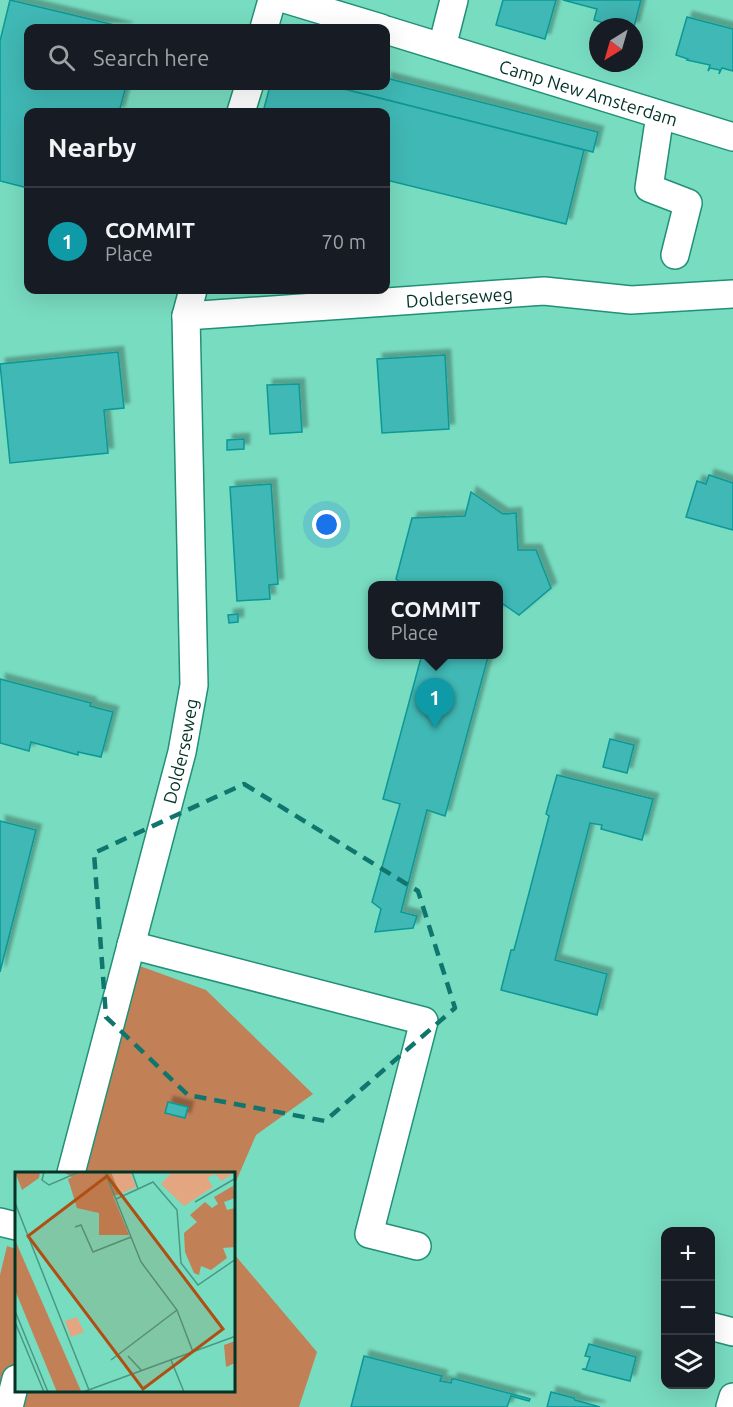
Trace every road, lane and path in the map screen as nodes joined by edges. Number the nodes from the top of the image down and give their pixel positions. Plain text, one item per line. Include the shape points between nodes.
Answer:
1 (272, 0) edge
2 (288, 0) edge
3 (454, 0) edge
4 (265, 24) edge
5 (368, 24) edge
6 (390, 31) edge
7 (442, 47) junction
8 (248, 90) edge
9 (242, 108) edge
10 (660, 115) junction
11 (733, 137) edge
12 (675, 255) dead end
13 (192, 294) edge
14 (733, 294) edge
15 (186, 316) junction
16 (131, 945) junction
17 (71, 1172) edge
18 (0, 1222) edge
19 (15, 1226) edge
20 (417, 1246) dead end
21 (715, 1327) edge
22 (733, 1332) edge
23 (15, 1383) edge
24 (733, 1397) edge
25 (9, 1407) edge
26 (730, 1407) edge

1 - 4 lane
2 - 5 lane
3 - 7 lane
6 - 7 lane, Camp New Amsterdam
7 - 10 lane, Camp New Amsterdam
8 - 9 lane
10 - 11 lane, Camp New Amsterdam
10 - 12 lane via 649,188 688,203
13 - 15 lane, Dolderseweg
14 - 15 lane, Dolderseweg via 631,300 544,291
15 - 16 lane, Dolderseweg via 194,685 182,752
16 - 17 lane, Dolderseweg
16 - 20 lane via 424,1021 369,1234
18 - 19 lane
21 - 22 lane
23 - 25 lane
24 - 26 lane

